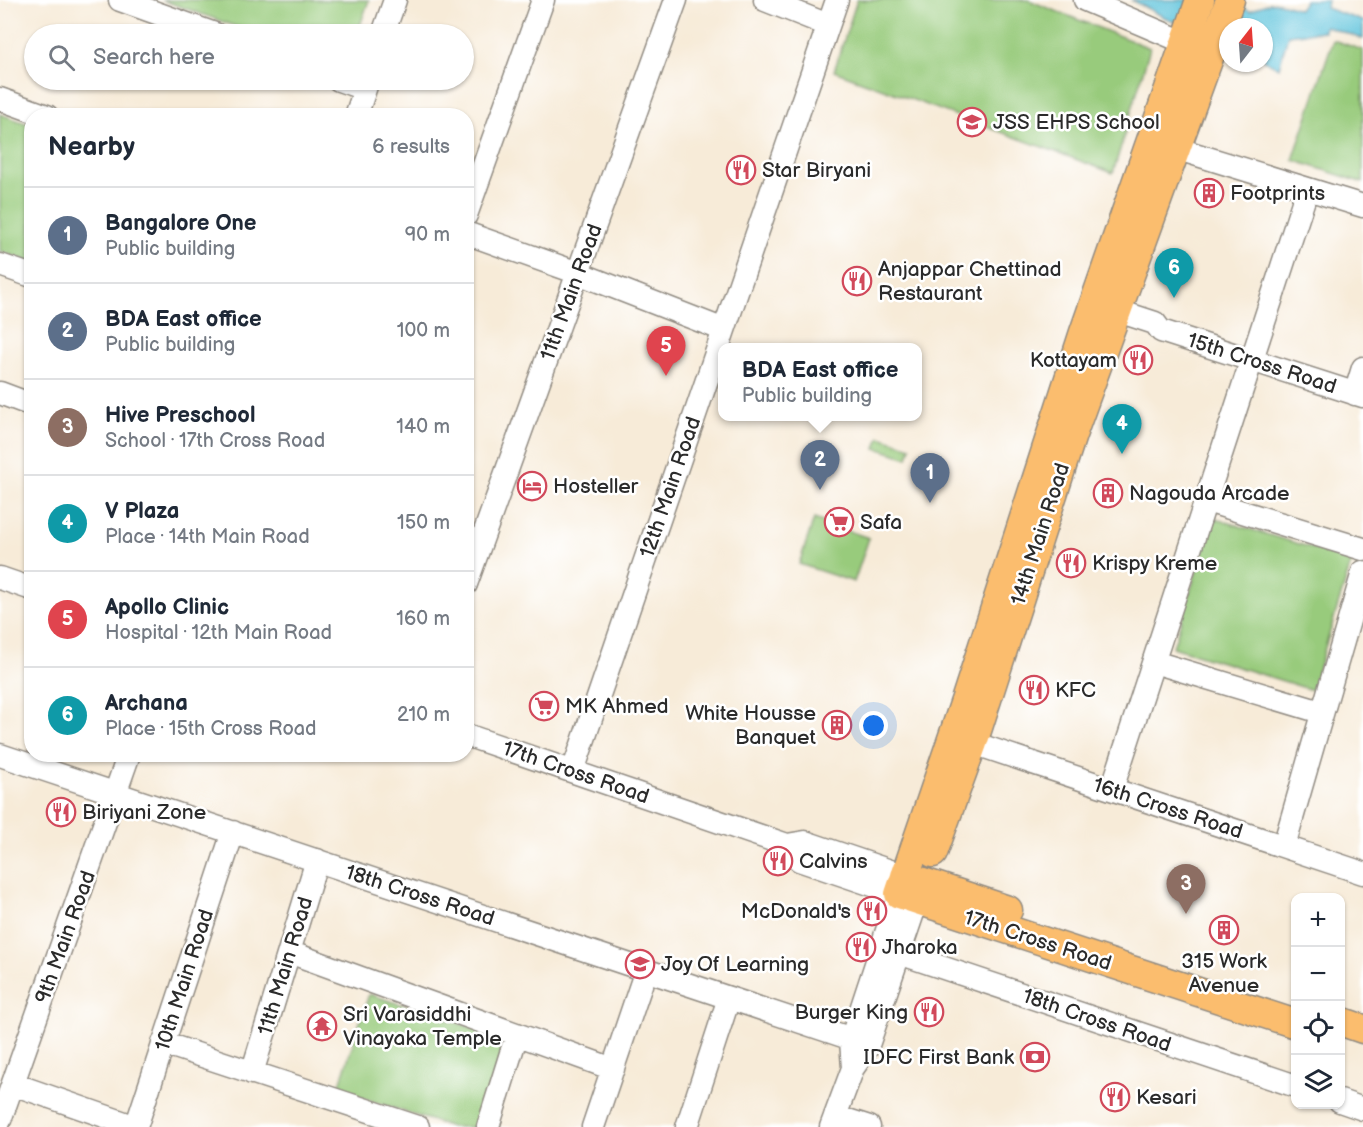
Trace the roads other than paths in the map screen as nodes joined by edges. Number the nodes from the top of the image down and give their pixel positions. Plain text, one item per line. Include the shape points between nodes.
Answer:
1 (120, 0) edge
2 (395, 0) edge
3 (543, 0) edge
4 (676, 0) edge
5 (765, 0) edge
6 (837, 0) edge
7 (1085, 0) edge
8 (1200, 0) edge
9 (1230, 0) edge
10 (187, 24) edge
11 (387, 24) edge
12 (828, 25) junction
13 (1197, 37) junction
14 (365, 90) edge
15 (0, 99) edge
16 (25, 108) edge
17 (359, 108) edge
18 (1175, 148) junction
19 (1307, 190) junction
20 (474, 193) edge
21 (1363, 206) edge
22 (474, 236) edge
23 (0, 265) edge
24 (24, 273) edge
25 (578, 273) junction
26 (1102, 314) junction
27 (724, 330) junction
28 (720, 343) edge
29 (718, 348) edge
30 (1252, 360) junction
31 (1363, 368) edge
32 (0, 393) edge
33 (1359, 395) edge
34 (24, 402) edge
35 (1207, 501) junction
36 (1363, 549) edge
37 (474, 562) edge
38 (1363, 572) edge
39 (0, 578) edge
40 (24, 586) edge
41 (1155, 662) junction
42 (1321, 712) junction
43 (474, 738) edge
44 (973, 743) junction
45 (0, 754) edge
46 (126, 762) edge
47 (573, 771) junction
48 (1112, 789) junction
49 (116, 793) junction
50 (233, 832) junction
51 (1284, 846) junction
52 (317, 860) junction
53 (1363, 873) edge
54 (911, 888) junction
55 (289, 952) junction
56 (899, 953) junction
57 (646, 970) junction
58 (729, 998) junction
59 (1291, 1004) edge
60 (1291, 1022) edge
61 (1345, 1022) edge
62 (1363, 1029) edge
63 (517, 1034) junction
64 (846, 1037) junction
65 (1345, 1039) edge
66 (163, 1043) junction
67 (1363, 1046) edge
68 (853, 1068) junction
69 (613, 1069) junction
70 (252, 1073) junction
71 (13, 1084) junction
72 (1291, 1084) edge
73 (1345, 1102) edge
74 (1363, 1109) edge
75 (0, 1120) edge
76 (833, 1121) edge
77 (136, 1127) edge
78 (418, 1127) edge
79 (488, 1127) edge
80 (593, 1127) edge
81 (687, 1127) edge
82 (869, 1127) edge

1 - 10 street
2 - 11 street
3 - 20 street
4 - 25 street, 11th Main Road
5 - 12 street
6 - 12 street, 12th Main Road
7 - 13 street
8 - 13 main road, 14th Main Road
9 - 13 main road, 14th Main Road
12 - 27 street, 12th Main Road
13 - 18 main road, 14th Main Road
13 - 26 main road, 14th Main Road
14 - 17 street
15 - 16 street
18 - 19 street
18 - 26 main road, 14th Main Road
19 - 21 street
19 - 30 street
22 - 25 street
23 - 24 street
25 - 27 street
25 - 37 street, 11th Main Road
26 - 30 street, 15th Cross Road via 1152,337 1161,331
26 - 44 main road, 14th Main Road via 1072,435
26 - 54 main road, 14th Main Road via 969,687
27 - 28 street, 12th Main Road
29 - 47 street, 12th Main Road
30 - 33 street, 15th Cross Road
30 - 35 street
31 - 33 street
32 - 34 street
35 - 36 street
35 - 41 street
38 - 42 street
39 - 40 street
41 - 42 street
41 - 48 street
42 - 51 street
43 - 47 street, 17th Cross Road
44 - 48 street, 16th Cross Road
44 - 54 main road, 14th Main Road
45 - 49 street, 18th Cross Road
46 - 49 street, 9th Main Road
47 - 54 street, 17th Cross Road via 787,845 799,860
48 - 51 street, 16th Cross Road
49 - 50 street, 18th Cross Road
49 - 71 street, 9th Main Road
50 - 52 street, 18th Cross Road
50 - 66 street, 10th Main Road
51 - 53 street, 16th Cross Road
52 - 55 street, 11th Main Road
52 - 57 street, 18th Cross Road
54 - 56 street, 14th Main Road
54 - 59 main road, 17th Cross Road
54 - 60 main road, 17th Cross Road
54 - 64 street, 14th Main Road
55 - 63 street
55 - 70 street, 11th Main Road
56 - 68 street, 14th Main Road via 867,1048
56 - 72 street, 18th Cross Road
57 - 58 street, 18th Cross Road
57 - 69 street
58 - 64 street, 18th Cross Road
58 - 81 street
61 - 62 main road
63 - 69 street
63 - 79 street
64 - 68 street, 14th Main Road
65 - 67 main road
66 - 70 street
66 - 77 street, 10th Main Road
68 - 76 street, 14th Main Road
69 - 80 street
70 - 78 street
71 - 75 street, 9th Main Road
71 - 77 street
73 - 74 street
76 - 82 street

